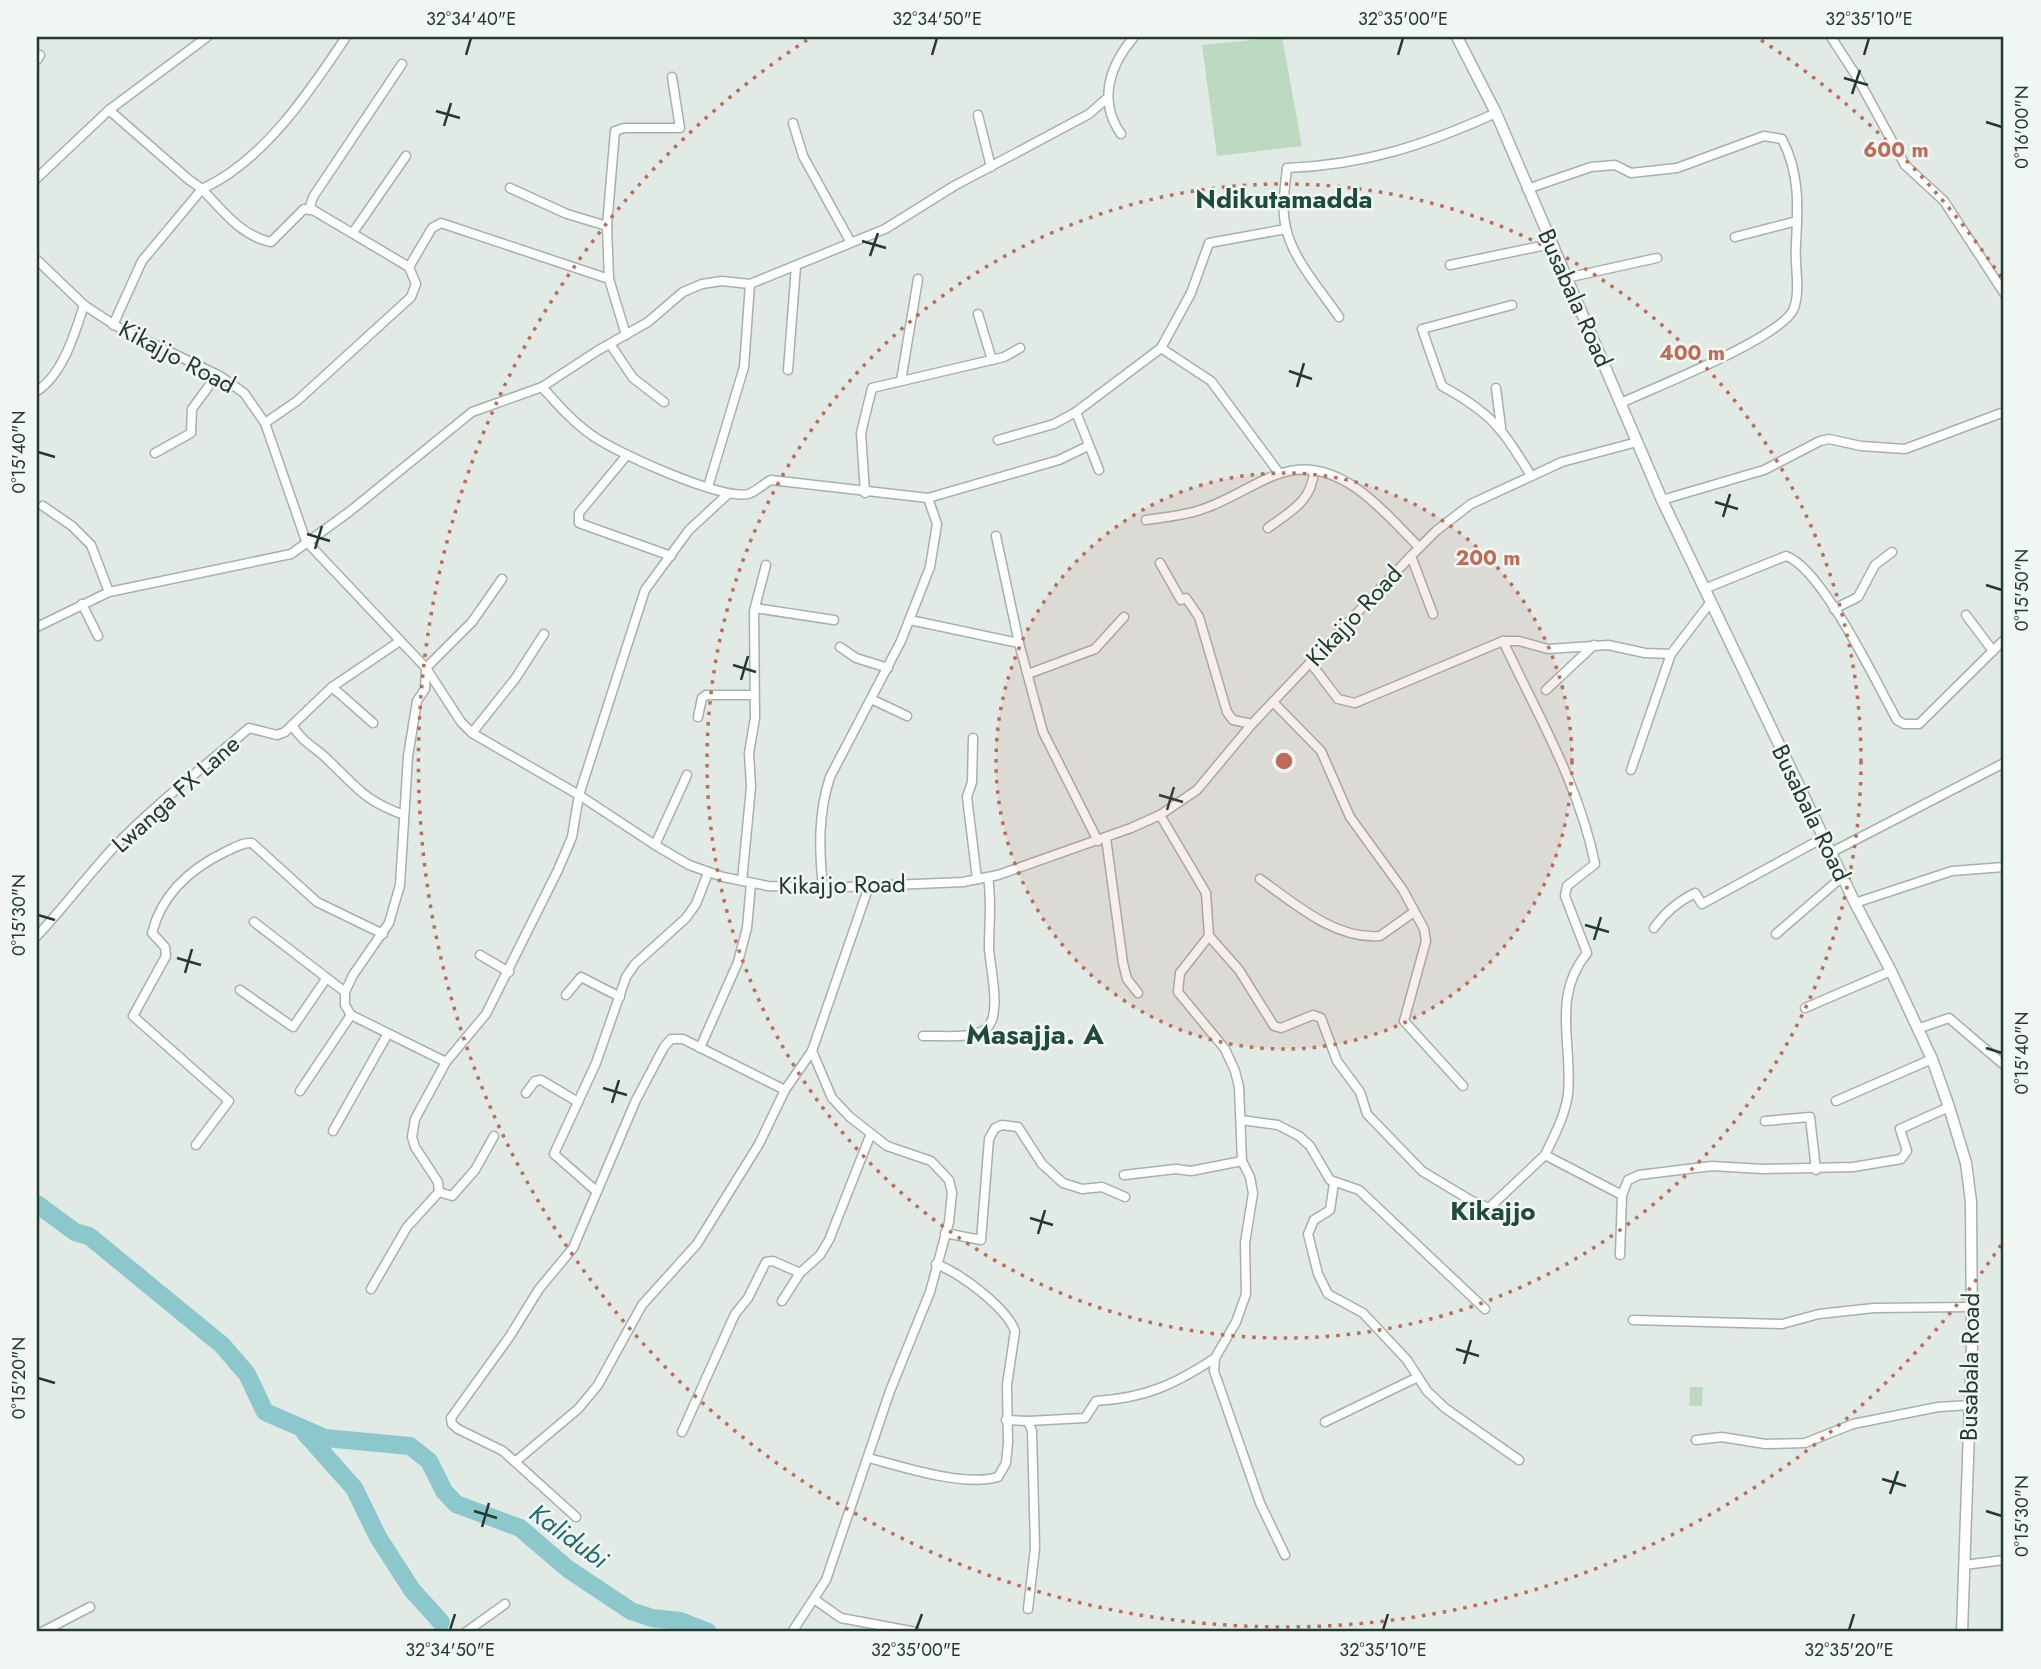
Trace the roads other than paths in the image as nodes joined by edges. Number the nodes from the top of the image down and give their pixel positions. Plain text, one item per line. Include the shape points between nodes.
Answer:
1 (207, 37) edge
2 (346, 37) edge
3 (1134, 37) edge
4 (1457, 37) edge
5 (1831, 37) edge
6 (402, 64) dead end
7 (673, 77) dead end
8 (1106, 99) junction
9 (109, 110) junction
10 (1496, 113) junction
11 (978, 115) dead end
12 (793, 123) dead end
13 (1121, 134) dead end
14 (405, 156) dead end
15 (991, 167) junction
16 (37, 178) edge
17 (510, 188) dead end
18 (1527, 188) junction
19 (202, 189) junction
20 (309, 210) junction
21 (1797, 221) junction
22 (607, 226) junction
23 (1286, 229) junction
24 (354, 231) junction
25 (1735, 237) dead end
26 (850, 241) junction
27 (1551, 244) junction
28 (1657, 258) dead end
29 (37, 260) edge
30 (1450, 265) dead end
31 (796, 266) junction
32 (409, 267) junction
33 (1566, 278) junction
34 (609, 279) junction
35 (918, 279) dead end
36 (750, 284) junction
37 (2004, 293) edge
38 (84, 305) junction
39 (1511, 305) dead end
40 (978, 314) dead end
41 (1339, 317) dead end
42 (113, 325) junction
43 (626, 335) junction
44 (610, 344) junction
45 (1020, 348) dead end
46 (1161, 348) junction
47 (992, 359) junction
48 (788, 370) dead end
49 (217, 375) junction
50 (901, 381) junction
51 (542, 387) junction
52 (1496, 388) dead end
53 (37, 391) edge
54 (664, 401) dead end
55 (1621, 402) junction
56 (1076, 412) junction
57 (2004, 412) edge
58 (265, 423) junction
59 (1501, 427) junction
60 (998, 440) dead end
61 (1637, 442) junction
62 (1088, 446) junction
63 (155, 453) dead end
64 (627, 455) junction
65 (1099, 470) dead end
66 (1314, 471) junction
67 (1279, 473) junction
68 (1530, 474) junction
69 (708, 487) junction
70 (865, 493) junction
71 (728, 494) junction
72 (928, 498) junction
73 (1662, 500) junction
74 (43, 506) dead end
75 (1146, 520) dead end
76 (1268, 528) dead end
77 (996, 536) dead end
78 (306, 541) junction
79 (1419, 547) junction
80 (1892, 552) dead end
81 (671, 556) junction
82 (1411, 556) junction
83 (1160, 563) dead end
84 (766, 565) dead end
85 (502, 579) dead end
86 (1704, 589) junction
87 (109, 592) junction
88 (1710, 603) junction
89 (82, 604) junction
90 (755, 608) junction
91 (1833, 609) junction
92 (1433, 614) dead end
93 (1966, 615) dead end
94 (1124, 617) dead end
95 (834, 620) dead end
96 (910, 620) junction
97 (37, 627) edge
98 (544, 634) dead end
99 (98, 636) dead end
100 (2004, 640) edge
101 (400, 641) junction
102 (1503, 641) junction
103 (1019, 643) junction
104 (1594, 645) junction
105 (840, 647) dead end
106 (1993, 651) junction
107 (1671, 654) junction
108 (1310, 663) junction
109 (426, 668) junction
110 (888, 668) junction
111 (1028, 674) junction
112 (332, 687) junction
113 (1546, 690) dead end
114 (752, 695) junction
115 (871, 699) junction
116 (1273, 702) junction
117 (906, 716) dead end
118 (698, 717) dead end
119 (373, 723) dead end
120 (1252, 724) junction
121 (292, 725) junction
122 (472, 733) junction
123 (973, 738) dead end
124 (2004, 763) edge
125 (1631, 770) dead end
126 (687, 775) dead end
127 (579, 795) junction
128 (404, 815) junction
129 (1160, 815) junction
130 (1823, 838) junction
131 (1102, 839) junction
132 (655, 845) junction
133 (1830, 853) junction
134 (2004, 867) edge
135 (708, 873) junction
136 (988, 877) junction
137 (1842, 877) junction
138 (977, 879) junction
139 (1261, 879) dead end
140 (747, 882) junction
141 (869, 886) junction
142 (823, 888) junction
143 (1854, 903) junction
144 (1414, 912) junction
145 (254, 922) dead end
146 (1654, 928) dead end
147 (383, 934) junction
148 (1776, 934) dead end
149 (37, 936) edge
150 (1209, 936) junction
151 (480, 955) dead end
152 (1891, 971) junction
153 (509, 972) junction
154 (326, 979) junction
155 (240, 990) dead end
156 (345, 992) junction
157 (1138, 993) dead end
158 (566, 995) dead end
159 (620, 998) junction
160 (1805, 1008) dead end
161 (351, 1015) junction
162 (1917, 1029) junction
163 (387, 1035) junction
164 (923, 1035) dead end
165 (700, 1048) junction
166 (812, 1051) junction
167 (1932, 1059) junction
168 (446, 1062) junction
169 (2004, 1065) edge
170 (1463, 1086) dead end
171 (785, 1090) junction
172 (300, 1091) dead end
173 (526, 1093) dead end
174 (1836, 1101) dead end
175 (578, 1102) junction
176 (1950, 1107) junction
177 (1241, 1120) junction
178 (1765, 1121) dead end
179 (332, 1131) dead end
180 (494, 1136) dead end
181 (870, 1136) junction
182 (196, 1145) dead end
183 (1545, 1155) junction
184 (1242, 1161) junction
185 (1816, 1170) junction
186 (1124, 1175) dead end
187 (1334, 1183) junction
188 (595, 1190) junction
189 (439, 1192) junction
190 (1622, 1195) junction
191 (1125, 1197) dead end
192 (945, 1233) junction
193 (1620, 1255) dead end
194 (936, 1264) junction
195 (800, 1273) junction
196 (371, 1289) dead end
197 (782, 1301) dead end
198 (1971, 1307) junction
199 (1485, 1308) dead end
200 (1633, 1320) dead end
201 (1215, 1358) junction
202 (1418, 1377) junction
203 (1970, 1405) junction
204 (1006, 1420) junction
205 (1028, 1421) junction
206 (1325, 1422) dead end
207 (682, 1432) dead end
208 (1696, 1440) dead end
209 (869, 1458) junction
210 (1519, 1460) dead end
211 (515, 1462) junction
212 (576, 1517) dead end
213 (1285, 1555) dead end
214 (2004, 1560) edge
215 (1964, 1565) junction
216 (814, 1600) junction
217 (505, 1604) dead end
218 (90, 1607) dead end
219 (1028, 1609) dead end
220 (42, 1632) edge
221 (466, 1632) edge
222 (792, 1632) edge
223 (916, 1632) edge
224 (1962, 1632) edge

1 - 9 street
2 - 19 street via 310,89 269,136 242,163
3 - 8 street via 1121,54
4 - 10 street, Busabala Road
5 - 37 street via 1905,165 1944,201
6 - 20 street via 313,197
7 - 22 street via 680,128 615,131
8 - 13 street via 1108,113
8 - 15 street via 1089,114
9 - 16 street
9 - 19 street
10 - 18 street, Busabala Road
10 - 23 street via 1430,143 1322,167 1286,168
11 - 15 street
12 - 26 street via 803,156
14 - 24 street
15 - 26 street via 885,229
17 - 22 street
18 - 21 street via 1591,167 1615,165 1631,173 1677,168 1773,136 1782,139 1791,158 1799,200
18 - 27 street, Busabala Road
19 - 20 street via 259,240 271,242 304,209
19 - 42 street via 142,261
20 - 24 street
21 - 25 street
21 - 55 street via 1797,293 1786,321 1755,341
22 - 34 street
23 - 41 street via 1292,246
23 - 46 street via 1209,243 1191,293
24 - 32 street
26 - 31 street
27 - 30 street
27 - 33 street, Busabala Road
28 - 33 street
29 - 38 street, Kikajjo Road
31 - 36 street
31 - 48 street
32 - 34 street via 432,228 441,223
32 - 58 street via 416,284 411,297 297,401
33 - 55 street, Busabala Road
34 - 43 street
35 - 50 street
36 - 43 street via 702,284 683,292 648,323
36 - 69 street via 744,367
38 - 42 street, Kikajjo Road
38 - 53 street via 71,344
39 - 59 street via 1422,329 1442,386
40 - 47 street
42 - 49 street, Kikajjo Road
43 - 44 street
44 - 51 street
44 - 54 street via 633,378
45 - 47 street
46 - 56 street
46 - 67 street via 1211,381
47 - 50 street
49 - 58 street, Kikajjo Road via 244,393
49 - 63 street via 192,409 191,433
50 - 70 street via 872,388 861,433
51 - 64 street via 569,418
51 - 78 street via 472,412
52 - 59 street
55 - 61 street, Busabala Road
56 - 60 street via 1054,424
56 - 62 street
57 - 73 street via 1905,449 1820,441 1764,470
58 - 78 street, Kikajjo Road
59 - 68 street
61 - 68 street, Kikajjo Road
61 - 73 street, Busabala Road
62 - 65 street
62 - 72 street via 1059,460
64 - 69 street
64 - 81 street via 579,513 579,523
66 - 67 street
66 - 76 street via 1307,498
66 - 79 street via 1335,477 1368,497
67 - 75 street via 1201,510
68 - 79 street, Kikajjo Road via 1471,504
69 - 71 street
70 - 71 street via 771,480 753,492
70 - 72 street
71 - 81 street via 689,530
72 - 96 street via 937,536
73 - 86 street, Busabala Road
74 - 87 street via 91,545
77 - 103 street
78 - 87 street via 290,554 257,563
78 - 101 street, Kikajjo Road
79 - 82 street, Kikajjo Road
80 - 91 street via 1875,565 1858,597
81 - 127 street via 645,590
82 - 92 street
82 - 108 street, Kikajjo Road
83 - 120 street via 1181,600 1186,598 1199,617 1227,712 1233,720
84 - 90 street
85 - 109 street via 472,622
86 - 88 street, Busabala Road
86 - 91 street via 1786,556 1798,560
87 - 89 street
88 - 107 street
88 - 130 street, Busabala Road
89 - 97 street
89 - 99 street
90 - 95 street
90 - 114 street
91 - 106 street via 1897,720 1904,724 1919,724
93 - 106 street
94 - 111 street via 1096,649
96 - 103 street
96 - 110 street
98 - 122 street
100 - 106 street
101 - 109 street, Kikajjo Road
101 - 112 street
102 - 104 street via 1548,649
102 - 108 street via 1356,703 1338,699
102 - 183 street via 1563,762 1595,864 1567,886 1565,896 1587,953 1573,977 1563,1020 1568,1095
103 - 111 street
104 - 107 street
104 - 113 street
105 - 110 street via 856,658
107 - 125 street
108 - 116 street, Kikajjo Road
109 - 122 street, Kikajjo Road
109 - 128 street via 408,756
110 - 115 street
111 - 131 street via 1043,732
112 - 119 street
112 - 121 street
114 - 118 street via 706,695
114 - 140 street via 755,718 749,753
115 - 117 street
115 - 142 street via 823,798 819,843
116 - 120 street, Kikajjo Road
116 - 144 street via 1321,751 1350,817
120 - 129 street, Kikajjo Road via 1197,790
121 - 128 street via 306,744 327,758 363,796
121 - 149 street, Lwanga FX Lane via 276,734 249,728 198,769 114,848
122 - 127 street, Kikajjo Road
123 - 138 street via 968,797
124 - 133 street
126 - 132 street
127 - 132 street, Kikajjo Road
127 - 153 street via 572,837
128 - 147 street via 400,885
129 - 131 street, Kikajjo Road
129 - 150 street via 1206,893
130 - 133 street, Busabala Road
130 - 146 street via 1702,904 1695,893 1681,899
131 - 136 street, Kikajjo Road
131 - 157 street via 1123,962 1127,979
132 - 135 street, Kikajjo Road
133 - 137 street, Busabala Road
134 - 143 street via 1952,871
135 - 140 street, Kikajjo Road
135 - 159 street via 696,904 665,940 635,964
136 - 138 street, Kikajjo Road
136 - 164 street via 993,1019 984,1030 971,1034
137 - 143 street, Busabala Road
137 - 148 street
138 - 141 street, Kikajjo Road
139 - 144 street via 1314,918 1353,933 1380,936
140 - 142 street, Kikajjo Road
140 - 165 street via 747,928 738,962
141 - 142 street, Kikajjo Road
141 - 166 street
143 - 152 street, Busabala Road
144 - 170 street via 1426,937 1404,1021
145 - 154 street
147 - 156 street
147 - 182 street via 317,902 253,843 241,844 191,870 160,912 152,933 165,947 166,956 133,1016 228,1098 229,1103
150 - 177 street via 1180,973 1178,992 1230,1059 1239,1087
150 - 183 street via 1239,970 1277,1028 1306,1016 1321,1018 1337,1062 1360,1092 1367,1114 1435,1180 1489,1208
151 - 153 street
152 - 160 street
152 - 162 street, Busabala Road
153 - 168 street via 486,1014
154 - 155 street via 293,1027
154 - 156 street
156 - 161 street
158 - 159 street via 581,977
159 - 175 street
161 - 163 street
161 - 172 street
162 - 167 street, Busabala Road
162 - 169 street via 1950,1018
163 - 168 street
163 - 179 street
165 - 171 street
165 - 188 street via 677,1039 664,1047
166 - 171 street
166 - 181 street via 832,1098
167 - 174 street
167 - 176 street, Busabala Road
168 - 189 street via 415,1119 412,1137 438,1182
171 - 211 street via 759,1144 696,1244 642,1305 598,1385 578,1409
173 - 175 street via 541,1080
175 - 188 street via 554,1154
176 - 185 street via 1900,1129 1907,1151 1901,1159
176 - 198 street, Busabala Road via 1966,1163
177 - 184 street
177 - 187 street via 1278,1125 1299,1136
178 - 185 street via 1810,1117
180 - 189 street via 475,1170 452,1196
181 - 192 street via 931,1161 944,1174 952,1193
181 - 195 street via 836,1228 820,1255
183 - 190 street
184 - 186 street via 1191,1171
184 - 201 street via 1253,1193 1245,1243 1246,1294
185 - 190 street via 1712,1166 1628,1180
187 - 199 street via 1366,1196
187 - 202 street via 1332,1206 1314,1220 1308,1234 1318,1274 1328,1294 1363,1313
188 - 211 street via 572,1248 451,1418 452,1424
189 - 196 street via 407,1227
190 - 193 street
191 - 192 street via 1102,1187 1082,1189 1063,1183 1042,1164 1018,1126 1002,1125 989,1139 981,1240
192 - 194 street
194 - 204 street via 969,1283 1012,1322 1016,1342
194 - 209 street
195 - 197 street
195 - 207 street via 766,1262 735,1314
198 - 200 street via 1874,1308 1819,1314 1782,1324
198 - 203 street, Busabala Road
201 - 205 street via 1167,1387 1096,1401 1085,1418
201 - 213 street via 1220,1392 1260,1503
202 - 206 street
202 - 210 street via 1445,1408
203 - 208 street via 1853,1424 1805,1443 1765,1444 1722,1437
203 - 215 street, Busabala Road
204 - 205 street
204 - 209 street via 1006,1463 998,1477 991,1479 956,1478
205 - 219 street via 1035,1548
209 - 216 street via 826,1580
211 - 212 street
214 - 215 street
215 - 224 street, Busabala Road
216 - 222 street
216 - 223 street via 841,1618
217 - 221 street
218 - 220 street

